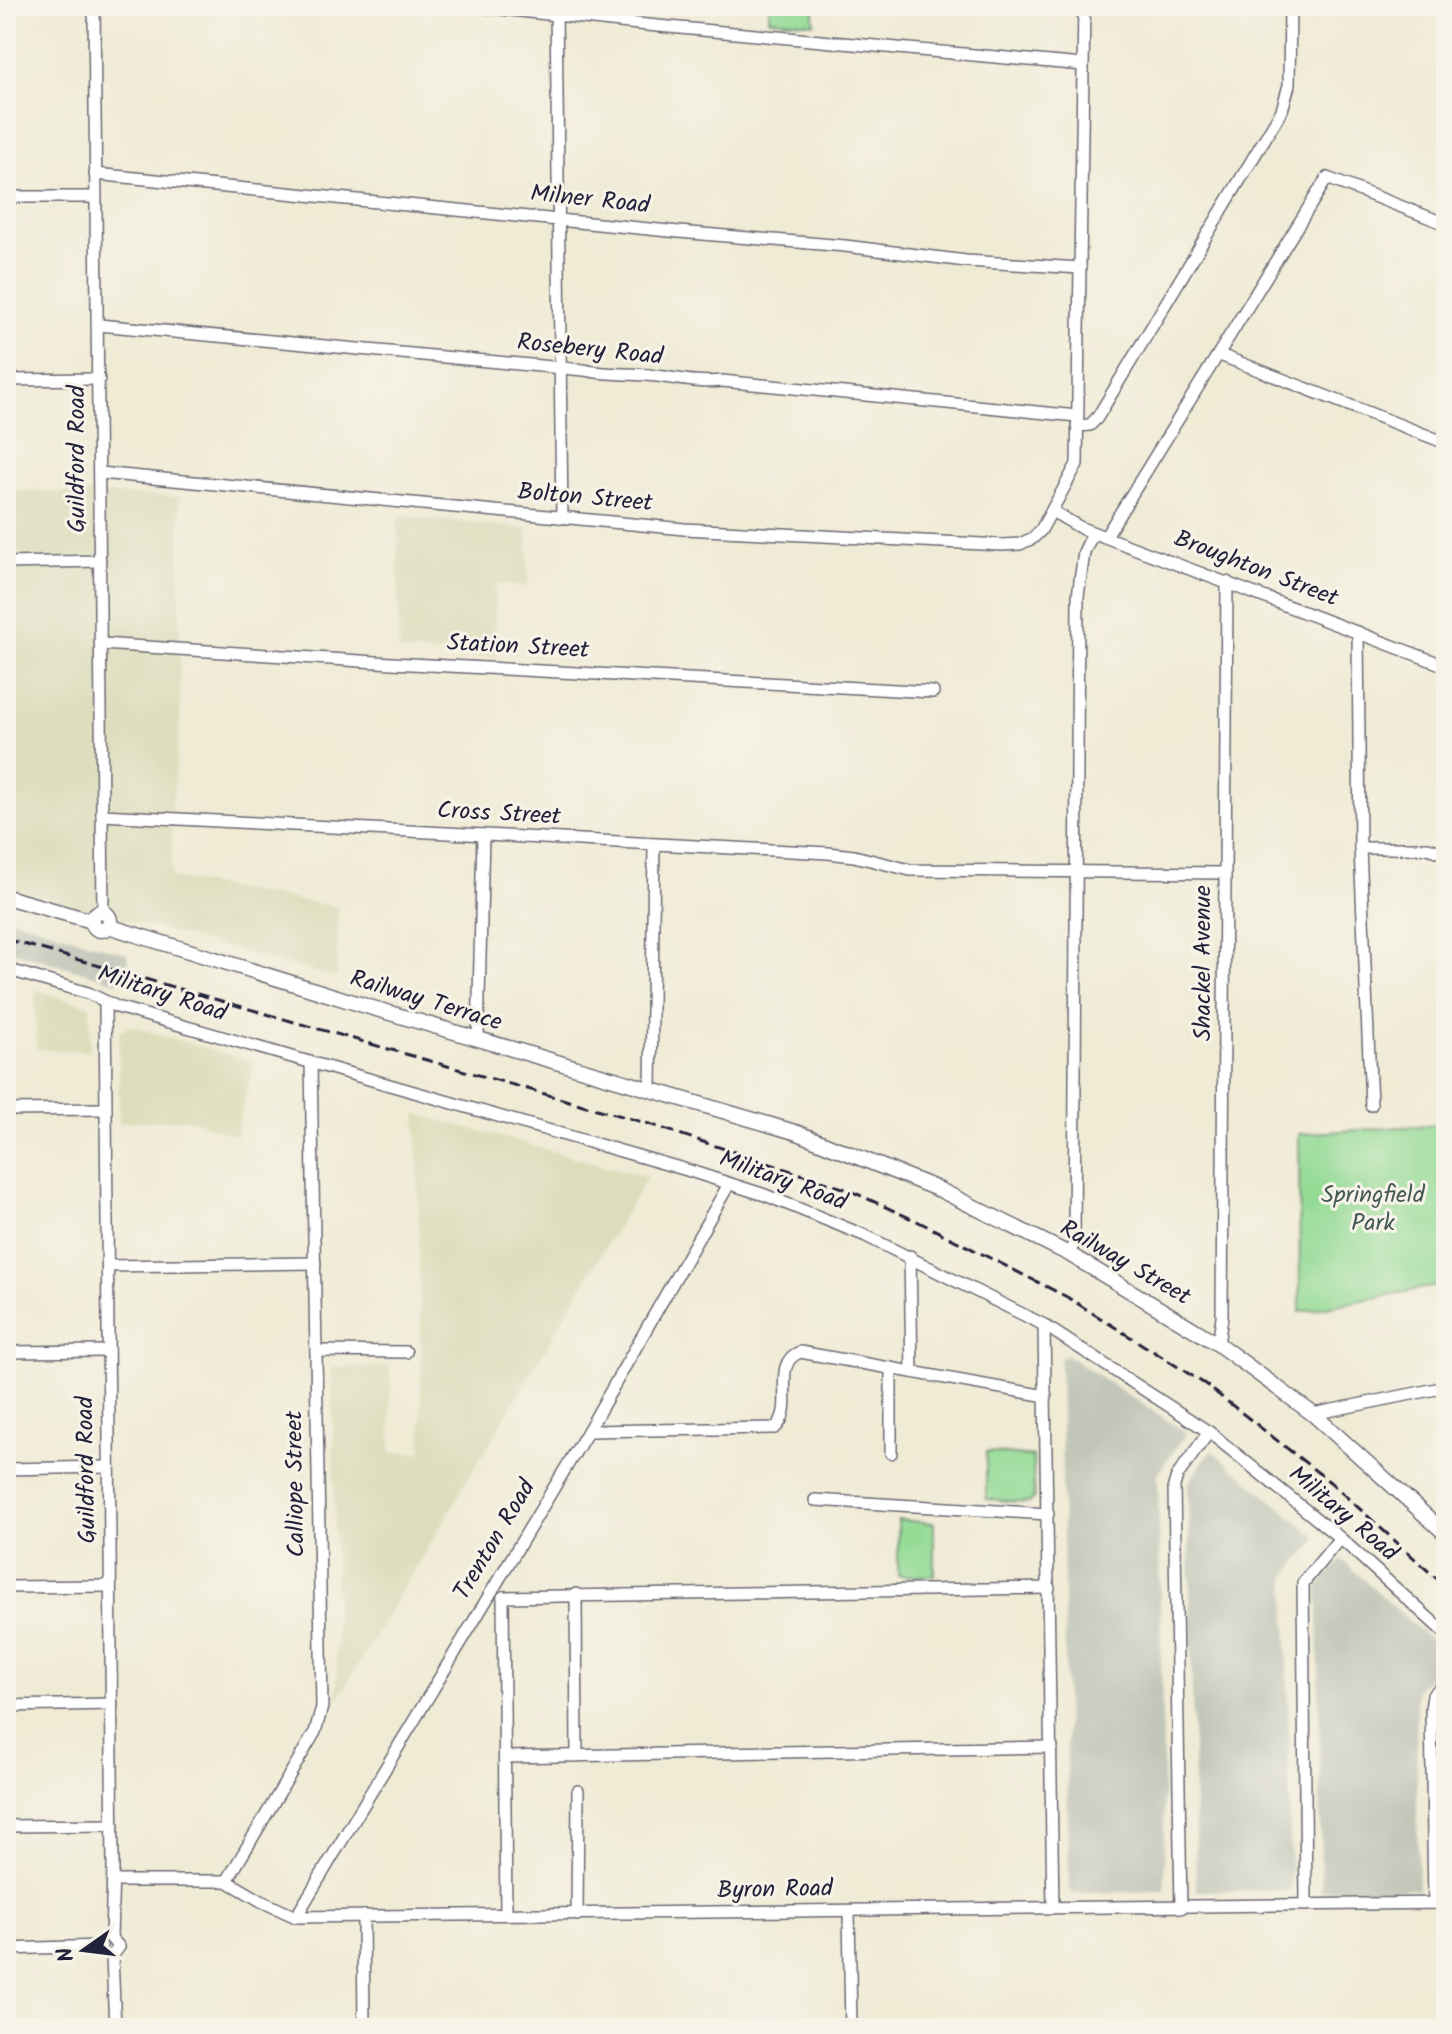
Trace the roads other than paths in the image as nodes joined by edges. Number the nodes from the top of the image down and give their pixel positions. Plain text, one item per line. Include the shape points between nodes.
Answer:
1 (94, 6) edge
2 (475, 6) edge
3 (1084, 6) edge
4 (1290, 6) edge
5 (556, 10) edge
6 (1083, 65) junction
7 (95, 174) junction
8 (6, 197) edge
9 (95, 197) junction
10 (558, 219) junction
11 (1446, 224) edge
12 (1080, 268) junction
13 (99, 325) junction
14 (1220, 355) junction
15 (559, 368) junction
16 (99, 379) junction
17 (6, 380) edge
18 (1077, 421) junction
19 (1446, 443) edge
20 (100, 473) junction
21 (1052, 511) junction
22 (562, 518) junction
23 (1087, 530) junction
24 (1106, 536) junction
25 (100, 561) junction
26 (6, 563) edge
27 (1227, 582) junction
28 (1358, 632) junction
29 (101, 644) junction
30 (1446, 666) edge
31 (933, 692) dead end
32 (102, 815) junction
33 (483, 835) junction
34 (654, 845) junction
35 (1360, 848) junction
36 (1446, 854) edge
37 (1075, 871) junction
38 (1225, 873) junction
39 (6, 897) edge
40 (101, 920) junction
41 (6, 969) edge
42 (105, 1002) junction
43 (478, 1039) junction
44 (311, 1062) junction
45 (651, 1088) junction
46 (1371, 1105) dead end
47 (106, 1109) junction
48 (6, 1110) edge
49 (733, 1113) joint
50 (729, 1184) junction
51 (1069, 1254) junction
52 (910, 1256) junction
53 (315, 1263) junction
54 (108, 1266) junction
55 (1044, 1325) junction
56 (1218, 1344) junction
57 (108, 1351) junction
58 (316, 1351) junction
59 (6, 1352) edge
60 (406, 1352) dead end
61 (891, 1368) junction
62 (912, 1372) junction
63 (1446, 1387) edge
64 (1046, 1396) junction
65 (1313, 1414) junction
66 (588, 1431) junction
67 (1209, 1432) junction
68 (891, 1453) dead end
69 (108, 1467) junction
70 (6, 1469) edge
71 (815, 1500) dead end
72 (1048, 1514) junction
73 (1446, 1534) edge
74 (1340, 1538) junction
75 (110, 1586) junction
76 (6, 1587) edge
77 (492, 1587) junction
78 (1049, 1588) junction
79 (576, 1594) junction
80 (503, 1597) junction
81 (1446, 1634) edge
82 (1446, 1682) edge
83 (112, 1704) junction
84 (6, 1706) edge
85 (1052, 1747) junction
86 (577, 1756) junction
87 (506, 1757) junction
88 (578, 1791) dead end
89 (113, 1825) junction
90 (6, 1826) edge
91 (113, 1881) junction
92 (227, 1881) junction
93 (1440, 1903) edge
94 (1306, 1905) junction
95 (1053, 1908) junction
96 (1181, 1908) junction
97 (849, 1911) junction
98 (506, 1914) junction
99 (577, 1915) junction
100 (363, 1916) junction
101 (296, 1917) junction
102 (111, 1938) junction
103 (101, 1946) junction
104 (6, 1949) edge
105 (112, 1956) junction
106 (115, 2028) edge
107 (364, 2028) edge
108 (851, 2028) edge

1 - 7 street, Guildford Road
2 - 5 street
3 - 6 street, Bolton Street
4 - 18 street via 1289,85 1278,117 1097,418 1090,425
5 - 6 street
5 - 10 street
6 - 12 street, Bolton Street
7 - 9 street, Guildford Road
7 - 10 street, Milner Road
8 - 9 street
9 - 13 street, Guildford Road
10 - 12 street, Milner Road
10 - 15 street
11 - 14 street via 1327,178
12 - 18 street, Bolton Street
13 - 15 street, Rosebery Road
13 - 16 street, Guildford Road
14 - 19 street
14 - 24 street
15 - 18 street, Rosebery Road
15 - 22 street
16 - 17 street
16 - 20 street, Guildford Road
18 - 21 street, Bolton Street via 1077,464
20 - 22 street, Bolton Street
20 - 25 street, Guildford Road
21 - 22 street, Bolton Street via 1033,538 1002,545
21 - 23 street, Broughton Street
23 - 24 street, Broughton Street
23 - 37 street via 1078,596
24 - 27 street, Broughton Street
25 - 26 street
25 - 29 street, Guildford Road
27 - 28 street, Broughton Street
27 - 38 street, Shackel Avenue
28 - 30 street, Broughton Street
28 - 35 street
29 - 31 street, Station Street
29 - 32 street, Guildford Road
32 - 33 street, Cross Street
32 - 40 street, Guildford Road
33 - 34 street, Cross Street
33 - 43 street
34 - 37 street, Cross Street via 828,853 910,870
34 - 45 street
35 - 36 street via 1428,848
35 - 46 street
37 - 38 street, Cross Street
37 - 51 street via 1074,1243
38 - 56 street, Shackel Avenue
39 - 40 main road, Railway Terrace
40 - 43 main road, Railway Terrace
41 - 42 street, Military Road
42 - 44 street, Military Road
42 - 47 street, Guildford Road
43 - 45 main road, Railway Terrace
44 - 50 street, Military Road
44 - 53 street, Calliope Street
45 - 49 main road, Railway Terrace
47 - 48 street
47 - 54 street, Guildford Road
49 - 51 main road, Railway Street via 940,1190
50 - 52 street, Military Road
50 - 66 street, Trenton Road
51 - 56 main road, Railway Street
52 - 55 street, Military Road
52 - 62 street
53 - 54 street
53 - 58 street, Calliope Street
54 - 57 street, Guildford Road
55 - 64 street
55 - 67 street, Military Road
56 - 65 main road, Railway Street
57 - 59 street
57 - 69 street, Guildford Road
58 - 60 street
58 - 92 street, Calliope Street via 320,1719
61 - 62 street
61 - 66 street via 795,1353 785,1372 784,1418 775,1428
61 - 68 street
62 - 64 street
63 - 65 street
64 - 72 street
65 - 73 main road, Railway Street
66 - 77 street, Trenton Road
67 - 74 street, Military Road
67 - 96 street via 1174,1486
69 - 70 street
69 - 75 street, Guildford Road
71 - 72 street
72 - 78 street
74 - 81 street, Military Road
74 - 94 street via 1303,1583
75 - 76 street
75 - 83 street, Guildford Road
77 - 80 street
77 - 101 street, Trenton Road
78 - 79 street
78 - 85 street
79 - 80 street
79 - 86 street
80 - 87 street
82 - 93 street via 1433,1695 1431,1709
83 - 84 street
83 - 89 street, Guildford Road
85 - 86 street
85 - 95 street
86 - 87 street
87 - 98 street
88 - 99 street
89 - 90 street
89 - 91 street, Guildford Road
91 - 92 street, Byron Road
91 - 102 street, Guildford Road
92 - 101 street, Byron Road
93 - 94 street, Byron Road
94 - 96 street, Byron Road
95 - 96 street, Byron Road
95 - 97 street, Byron Road
97 - 99 street, Byron Road
97 - 108 street
98 - 99 street, Byron Road
98 - 100 street, Byron Road
100 - 101 street, Byron Road
100 - 107 street
102 - 103 street
102 - 105 street via 119,1947
103 - 104 street
103 - 105 street
105 - 106 street

